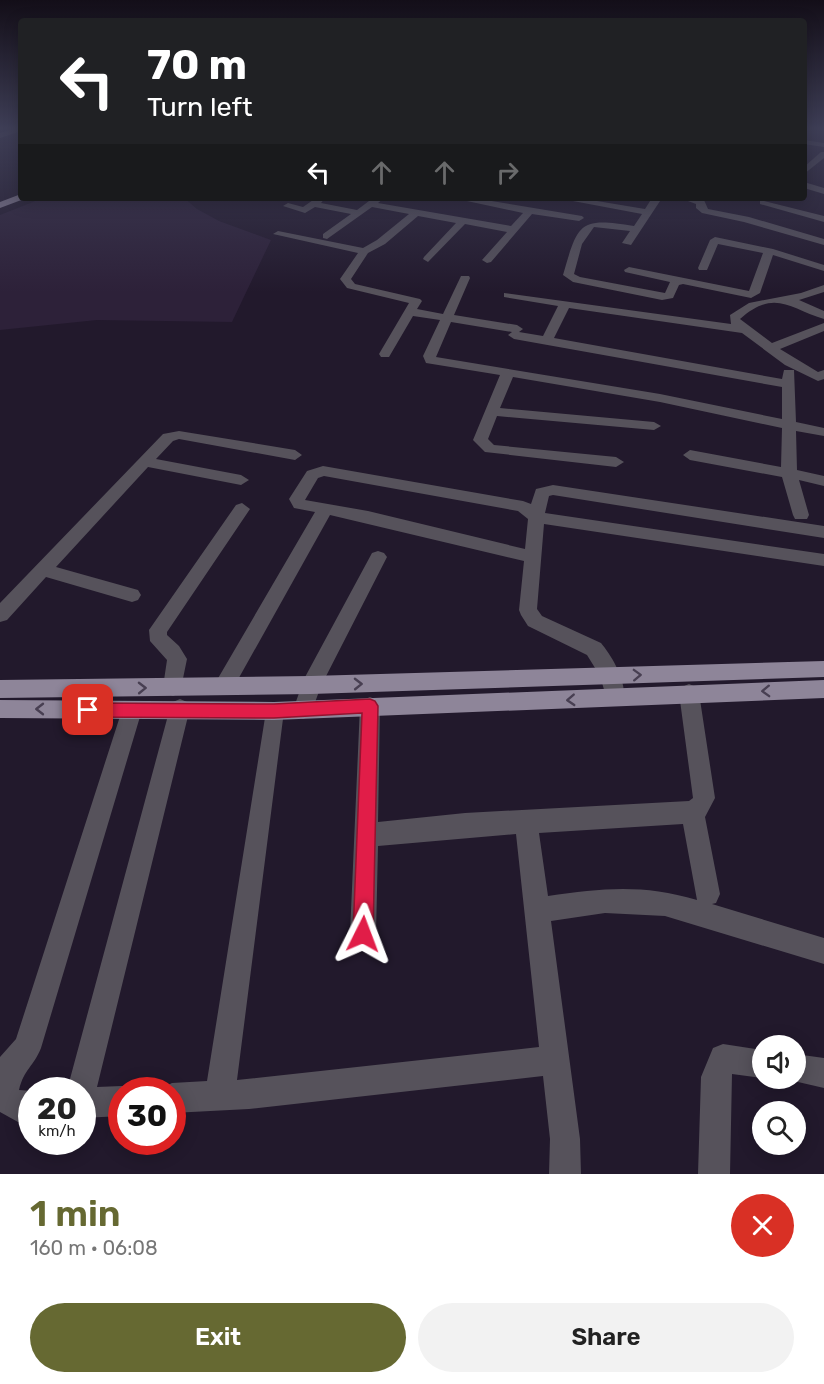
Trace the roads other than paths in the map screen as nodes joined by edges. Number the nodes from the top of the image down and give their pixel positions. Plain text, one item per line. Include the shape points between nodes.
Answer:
1 (807, 188) edge
2 (824, 193) edge
3 (18, 198) edge
4 (296, 201) edge
5 (318, 201) edge
6 (374, 201) edge
7 (476, 201) edge
8 (534, 201) edge
9 (580, 201) edge
10 (655, 201) edge
11 (697, 201) edge
12 (766, 201) edge
13 (0, 205) edge
14 (309, 207) junction
15 (528, 210) junction
16 (648, 212) junction
17 (358, 213) junction
18 (416, 213) junction
19 (295, 218) dead end
20 (579, 218) dead end
21 (824, 219) edge
22 (463, 221) junction
23 (285, 224) dead end
24 (636, 229) junction
25 (515, 230) junction
26 (327, 236) dead end
27 (627, 243) dead end
28 (824, 243) edge
29 (364, 251) junction
30 (768, 251) junction
31 (428, 259) dead end
32 (487, 260) dead end
33 (704, 268) dead end
34 (824, 268) edge
35 (630, 270) dead end
36 (465, 278) dead end
37 (683, 281) junction
38 (824, 288) edge
39 (508, 295) dead end
40 (785, 298) junction
41 (565, 304) junction
42 (411, 312) junction
43 (824, 315) edge
44 (447, 317) junction
45 (824, 327) edge
46 (746, 330) junction
47 (547, 341) junction
48 (770, 348) junction
49 (385, 354) dead end
50 (790, 362) junction
51 (508, 373) junction
52 (822, 377) edge
53 (789, 384) junction
54 (492, 411) junction
55 (789, 425) junction
56 (654, 426) dead end
57 (824, 432) edge
58 (295, 455) dead end
59 (690, 455) dead end
60 (145, 462) junction
61 (616, 462) dead end
62 (789, 473) junction
63 (241, 480) dead end
64 (824, 481) edge
65 (242, 509) dead end
66 (326, 509) junction
67 (801, 515) dead end
68 (536, 517) junction
69 (824, 532) edge
70 (378, 556) dead end
71 (534, 557) junction
72 (824, 560) edge
73 (42, 570) junction
74 (132, 595) dead end
75 (0, 615) edge
76 (824, 669) edge
77 (610, 676) junction
78 (224, 686) junction
79 (311, 686) junction
80 (0, 689) edge
81 (824, 689) edge
82 (689, 693) junction
83 (177, 698) junction
84 (615, 698) junction
85 (370, 706) junction
86 (0, 709) edge
87 (132, 710) junction
88 (303, 710) junction
89 (274, 711) junction
90 (693, 812) junction
91 (526, 822) junction
92 (368, 835) junction
93 (707, 894) dead end
94 (536, 910) junction
95 (363, 934) dead end
96 (824, 951) edge
97 (555, 1060) junction
98 (752, 1062) edge
99 (806, 1071) edge
100 (824, 1074) edge
101 (85, 1077) edge
102 (220, 1096) junction
103 (186, 1097) edge
104 (18, 1107) edge
105 (565, 1174) edge
106 (714, 1174) edge

1 - 2 street
3 - 13 main road
4 - 14 street via 288,206
5 - 14 street
6 - 17 street
6 - 18 street
7 - 15 street
8 - 15 street
9 - 16 street
10 - 16 street
11 - 28 street via 705,211
12 - 21 street
14 - 17 street
14 - 19 street
15 - 20 street
15 - 25 street
16 - 24 street
17 - 26 street
18 - 22 street
18 - 29 street
22 - 25 street
22 - 31 street
23 - 29 street via 277,232
24 - 27 street
24 - 37 street via 591,225 577,244 568,275 666,297 675,282
25 - 32 street
29 - 42 street via 345,279 347,283 416,301
30 - 33 street via 715,240
30 - 34 street
30 - 37 street via 751,295
35 - 37 street
36 - 44 street
38 - 40 street
39 - 41 street
40 - 43 street
40 - 46 street via 776,298 735,316 735,322
41 - 46 street
41 - 47 street
42 - 44 street
42 - 49 street
44 - 47 street
44 - 51 street via 429,356 431,360
45 - 48 street
46 - 48 street
47 - 53 street
48 - 50 street
50 - 52 street
50 - 53 street
51 - 54 street
51 - 55 street via 660,398
53 - 55 street
54 - 56 street
54 - 61 street via 480,440 490,449
55 - 57 street
55 - 62 street
58 - 60 street via 179,435 168,437
59 - 62 street
60 - 63 street
60 - 73 street
62 - 64 street
62 - 67 street
65 - 83 street via 158,630 160,641 177,659
66 - 68 street via 297,501 312,475 320,472 519,503
66 - 71 street
66 - 78 street
68 - 69 street via 542,493 553,490
68 - 71 street
68 - 72 street
70 - 79 street
71 - 77 street via 528,610 535,621 594,649
73 - 74 street
73 - 75 street
77 -> 76 main road
79 -> 77 main road
77 - 84 street
78 - 79 main road
78 - 83 main road
79 - 88 street
80 -> 83 main road
81 -> 82 main road
82 - 84 main road
82 - 90 street via 704,798
83 - 87 main road
83 - 89 main road
83 - 101 street
84 -> 85 main road
85 - 88 main road
85 - 92 street
87 -> 86 main road
87 - 104 street via 27,1048 11,1065 3,1096
88 - 89 main road
89 - 102 street
90 - 91 street
90 - 93 street
91 - 92 street
91 - 94 street
92 - 95 street
94 - 96 street via 605,900 665,903
94 - 97 street
97 - 102 street
97 - 105 street via 567,1162
98 - 106 street via 723,1058 716,1077
99 - 100 street
102 - 103 street

